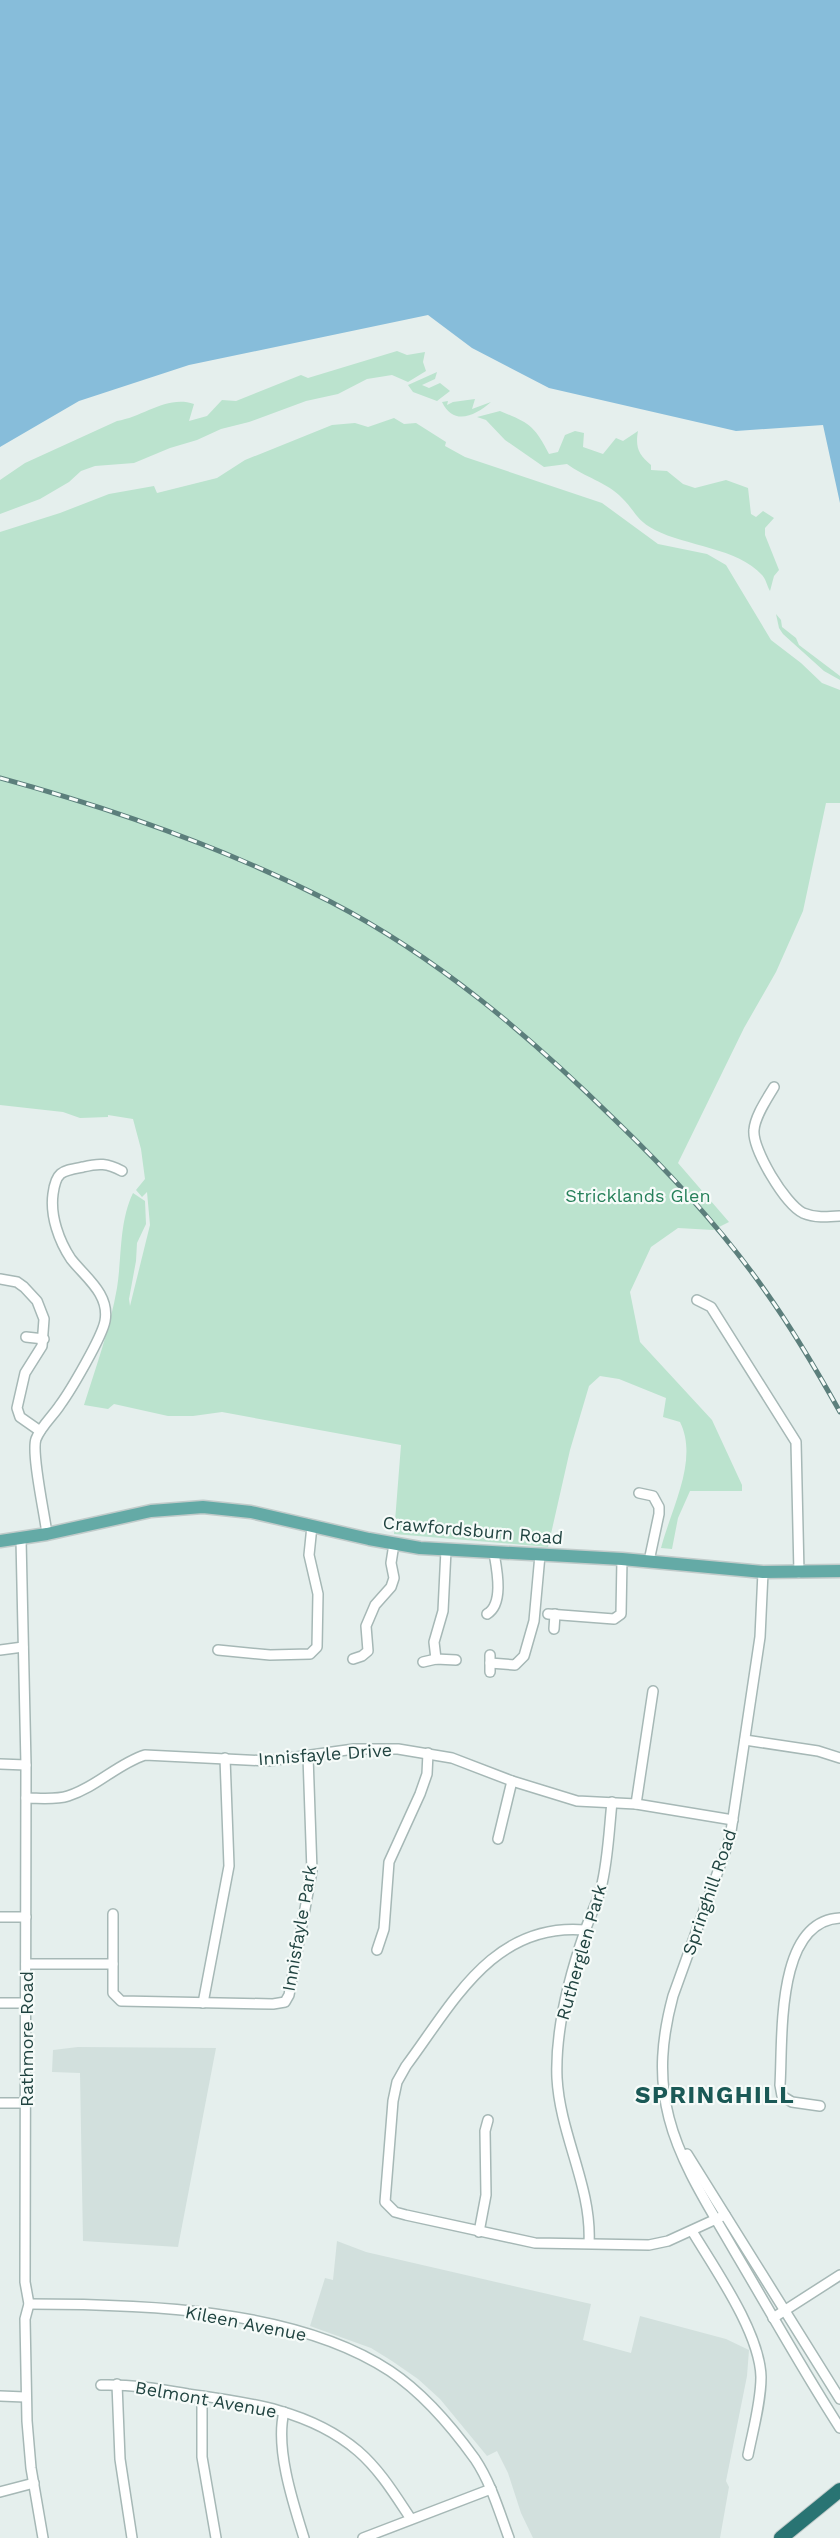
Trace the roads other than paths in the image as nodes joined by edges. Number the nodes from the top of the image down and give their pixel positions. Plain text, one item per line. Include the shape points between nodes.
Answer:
1 (774, 1087) dead end
2 (122, 1171) dead end
3 (840, 1216) edge
4 (0, 1279) edge
5 (697, 1300) dead end
6 (26, 1337) dead end
7 (44, 1339) junction
8 (40, 1431) junction
9 (639, 1493) dead end
10 (312, 1526) junction
11 (48, 1534) junction
12 (21, 1539) junction
13 (0, 1541) edge
14 (394, 1544) junction
15 (446, 1550) junction
16 (494, 1553) junction
17 (540, 1555) junction
18 (622, 1559) junction
19 (649, 1561) junction
20 (840, 1571) edge
21 (763, 1572) junction
22 (799, 1573) junction
23 (487, 1614) dead end
24 (554, 1629) dead end
25 (23, 1647) junction
26 (0, 1650) edge
27 (218, 1650) dead end
28 (368, 1651) junction
29 (352, 1659) dead end
30 (375, 1659) dead end
31 (436, 1659) junction
32 (456, 1660) dead end
33 (423, 1662) dead end
34 (490, 1664) dead end
35 (653, 1691) dead end
36 (745, 1740) junction
37 (428, 1753) junction
38 (308, 1756) junction
39 (225, 1758) junction
40 (840, 1758) edge
41 (0, 1764) edge
42 (26, 1765) junction
43 (512, 1781) junction
44 (26, 1798) junction
45 (612, 1802) junction
46 (636, 1804) junction
47 (734, 1820) junction
48 (498, 1839) dead end
49 (113, 1914) dead end
50 (0, 1917) edge
51 (26, 1917) junction
52 (840, 1918) edge
53 (585, 1930) junction
54 (377, 1950) dead end
55 (26, 1964) junction
56 (113, 1964) junction
57 (0, 2003) edge
58 (26, 2003) junction
59 (203, 2003) junction
60 (0, 2103) edge
61 (25, 2103) junction
62 (820, 2106) dead end
63 (488, 2120) dead end
64 (721, 2217) junction
65 (692, 2231) junction
66 (479, 2232) junction
67 (755, 2240) dead end
68 (589, 2243) junction
69 (746, 2247) junction
70 (736, 2254) junction
71 (840, 2275) edge
72 (29, 2304) junction
73 (786, 2311) junction
74 (773, 2318) junction
75 (117, 2384) junction
76 (101, 2385) dead end
77 (0, 2396) edge
78 (201, 2396) junction
79 (25, 2397) junction
80 (840, 2399) edge
81 (284, 2412) junction
82 (840, 2428) edge
83 (748, 2455) dead end
84 (34, 2483) junction
85 (491, 2489) junction
86 (840, 2490) edge
87 (0, 2492) edge
88 (411, 2519) junction
89 (786, 2535) edge
90 (43, 2538) edge
91 (132, 2538) edge
92 (216, 2538) edge
93 (304, 2538) edge
94 (363, 2538) edge
95 (509, 2538) edge

1 - 3 street via 754,1125 758,1149 793,1207 809,1215
2 - 8 street via 102,1163 66,1171 56,1179 53,1196 57,1229 71,1259 102,1296 106,1314 102,1331 74,1383
4 - 7 street via 20,1283 37,1301 44,1319
5 - 22 street via 711,1307 796,1442
6 - 7 street
7 - 8 street via 25,1373 16,1408 20,1417
8 - 11 street via 35,1457
9 - 19 street via 653,1496 659,1508
10 - 11 main road, Crawfordsburn Road via 243,1511 186,1508 151,1511
10 - 14 main road, Crawfordsburn Road
10 - 27 street via 309,1555 318,1594 314,1652 270,1655
11 - 12 main road, Crawfordsburn Road
12 - 13 main road, Crawfordsburn Road
12 - 25 street, Rathmore Road
14 - 15 main road, Crawfordsburn Road
14 - 28 street via 392,1587 375,1605 366,1626
15 - 16 main road, Crawfordsburn Road
15 - 31 street via 443,1611 434,1642
16 - 17 main road, Crawfordsburn Road
16 - 23 street via 497,1601
17 - 18 main road, Crawfordsburn Road
17 - 34 street via 534,1621 524,1656 515,1665
18 - 19 main road, Crawfordsburn Road
18 - 24 street via 621,1614 614,1619 552,1614
19 - 21 main road, Crawfordsburn Road
20 - 22 main road, Crawfordsburn Road
21 - 22 main road, Crawfordsburn Road
21 - 36 street, Springhill Road via 760,1637
25 - 26 street
25 - 42 street, Rathmore Road
28 - 29 street
28 - 30 street
31 - 32 street
31 - 33 street
35 - 46 street
36 - 40 street
36 - 47 street, Springhill Road
37 - 38 street, Innisfayle Drive via 376,1749
37 - 43 street, Innisfayle Drive
37 - 54 street via 427,1774 420,1794 389,1862 384,1929
38 - 39 street, Innisfayle Drive via 267,1761
38 - 59 street, Innisfayle Park via 312,1871 289,1995 278,2004
39 - 44 street, Innisfayle Drive via 146,1755 128,1760 91,1787 65,1797
39 - 59 street via 228,1866
41 - 42 street
42 - 44 street, Rathmore Road
43 - 45 street, Innisfayle Drive via 578,1801
43 - 48 street
44 - 51 street, Rathmore Road
45 - 46 street, Innisfayle Drive
45 - 53 street, Rutherglen Park via 601,1888
46 - 47 street, Innisfayle Drive
47 - 64 street, Springhill Road via 666,2020 661,2065 666,2106 676,2137
49 - 56 street, Innisfayle Park
50 - 51 street
51 - 55 street, Rathmore Road
52 - 62 street via 826,1921 802,1940 787,1978 782,2096 792,2103
53 - 66 street via 545,1933 498,1953 479,1970 397,2082 384,2196 388,2206 406,2215
53 - 68 street, Rutherglen Park via 560,2029 557,2078 588,2204
55 - 56 street
55 - 58 street, Rathmore Road
56 - 59 street, Innisfayle Park via 113,1993 121,2001
57 - 58 street
58 - 61 street, Rathmore Road
60 - 61 street
61 - 72 street, Rathmore Road via 25,2282
63 - 66 street via 486,2195
64 - 65 street
64 - 69 street, Springhill Road
64 - 70 street, Springhill Road
65 - 68 street via 660,2244
65 - 83 street via 750,2332 760,2364
66 - 68 street via 535,2243
67 - 69 street
69 - 70 street
69 - 73 street, Springhill Road
70 - 74 street, Springhill Road
71 - 73 street
72 - 79 street, Rathmore Road via 25,2319
72 - 85 street, Kileen Avenue via 150,2306 223,2315 288,2329 350,2350 384,2367 417,2393 475,2460
73 - 74 street
73 - 80 street, Springhill Road
74 - 82 street, Springhill Road
75 - 76 street, Belmont Avenue
75 - 78 street, Belmont Avenue
75 - 91 street via 120,2458
77 - 79 street
78 - 81 street, Belmont Avenue
78 - 92 street via 202,2457
79 - 84 street, Rathmore Road
81 - 88 street, Belmont Avenue via 314,2423 358,2451 386,2482
81 - 93 street via 282,2445
84 - 87 street
84 - 90 street, Rathmore Road
85 - 88 street
85 - 95 street, Kileen Avenue
86 - 89 highway
88 - 94 street

